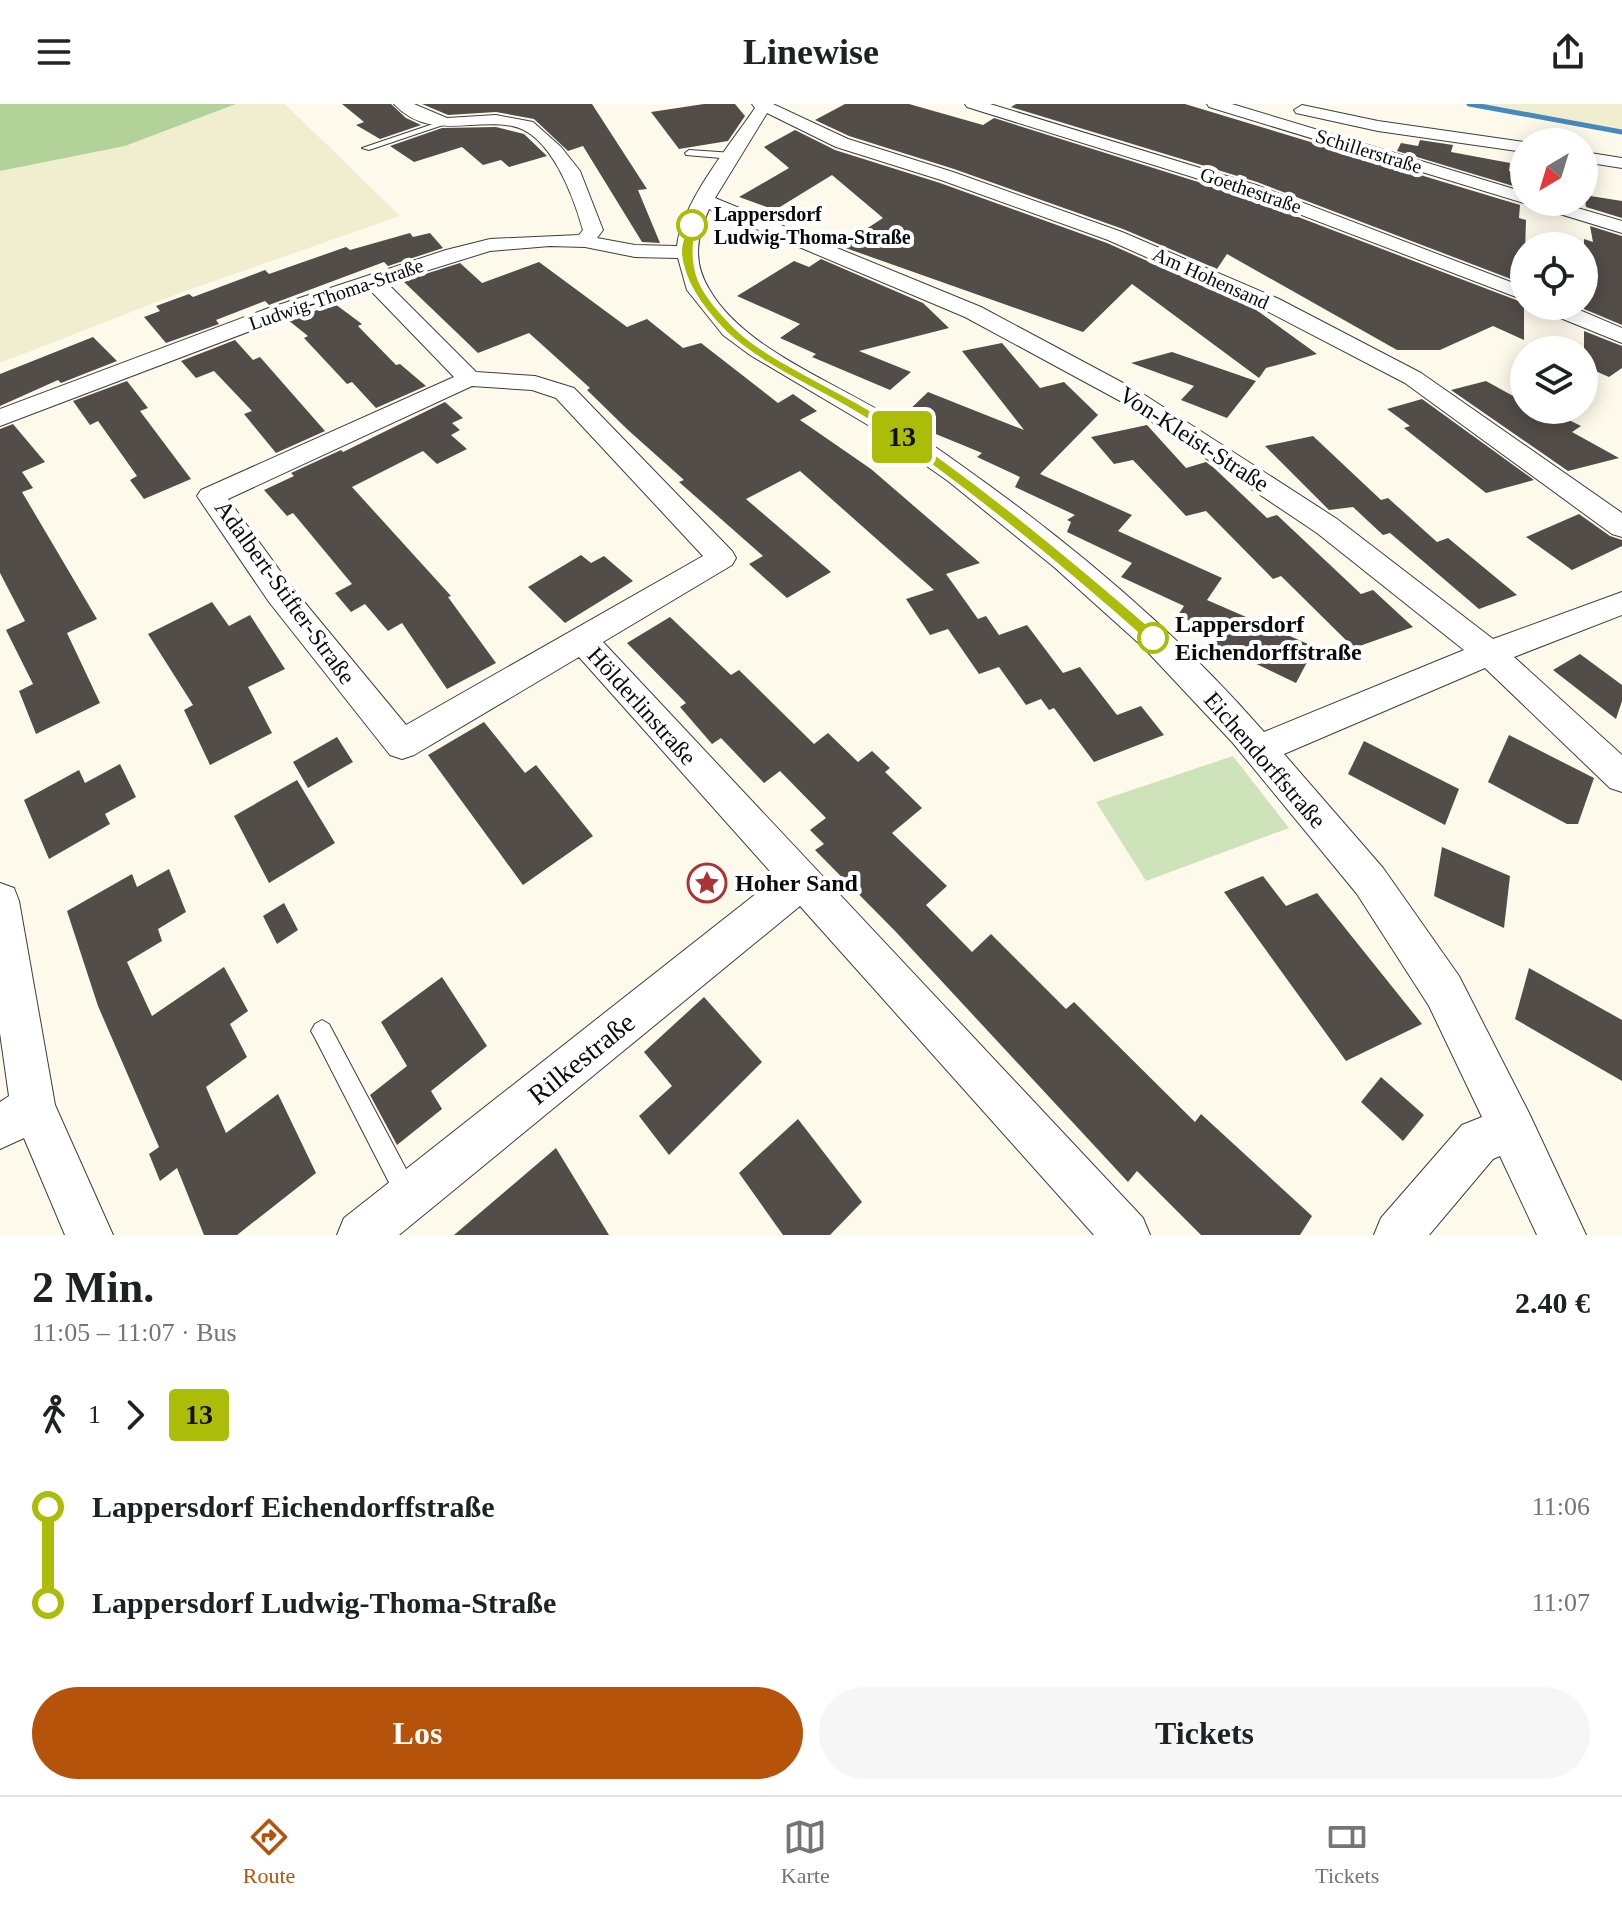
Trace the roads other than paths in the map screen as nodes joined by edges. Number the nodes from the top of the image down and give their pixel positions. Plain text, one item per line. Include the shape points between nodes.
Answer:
1 (402, 104) edge
2 (973, 104) edge
3 (1215, 104) edge
4 (763, 105) edge
5 (1288, 107) dead end
6 (442, 124) junction
7 (1510, 145) edge
8 (366, 148) dead end
9 (689, 153) dead end
10 (733, 156) junction
11 (1598, 159) edge
12 (1622, 163) edge
13 (1510, 194) edge
14 (704, 200) junction
15 (1585, 216) edge
16 (1622, 227) edge
17 (585, 241) junction
18 (686, 252) junction
19 (371, 279) junction
20 (1510, 289) edge
21 (1584, 320) edge
22 (1622, 336) edge
23 (469, 379) junction
24 (0, 418) edge
25 (1622, 527) edge
26 (1622, 603) edge
27 (582, 640) junction
28 (1489, 653) junction
29 (1259, 749) junction
30 (1622, 777) edge
31 (802, 881) junction
32 (0, 901) edge
33 (322, 1031) dead end
34 (16, 1117) edge
35 (1513, 1129) junction
36 (408, 1196) junction
37 (89, 1235) edge
38 (361, 1235) edge
39 (1126, 1235) edge
40 (1398, 1235) edge
41 (1562, 1235) edge

1 - 6 street
2 - 20 street, Goethestraße via 1250,189
3 - 13 street, Schillerstraße
4 - 10 street
4 - 25 street, Am Hohensand via 842,143 1115,236 1297,316 1413,378
5 - 7 street
6 - 8 lane
6 - 17 street via 514,121 532,128 577,180 593,230
9 - 10 lane
10 - 14 street
11 - 12 street
14 - 18 street
14 - 28 street, Von-Kleist-Straße via 973,312 1131,397 1327,526
15 - 16 street
17 - 18 street, Ludwig-Thoma-Straße via 635,251
17 - 19 street, Ludwig-Thoma-Straße via 490,245
18 - 29 street, Eichendorffstraße via 698,290 731,330 877,420 1029,532 1154,639
19 - 23 street
19 - 24 street, Ludwig-Thoma-Straße
21 - 22 street
23 - 27 street, Hölderlinstraße via 535,383 565,393 722,558
23 - 27 street, Adalbert-Stifter-Straße via 211,496 280,594 402,745
26 - 28 street
27 - 31 street, Hölderlinstraße
28 - 29 street
28 - 30 street, Von-Kleist-Straße
29 - 35 street, Eichendorffstraße via 1370,881 1444,991
31 - 36 street, Rilkestraße
31 - 39 street, Hölderlinstraße
32 - 34 street
33 - 36 lane
34 - 37 street
35 - 40 street via 1478,1141
35 - 41 street, Eichendorffstraße
36 - 38 street, Rilkestraße

